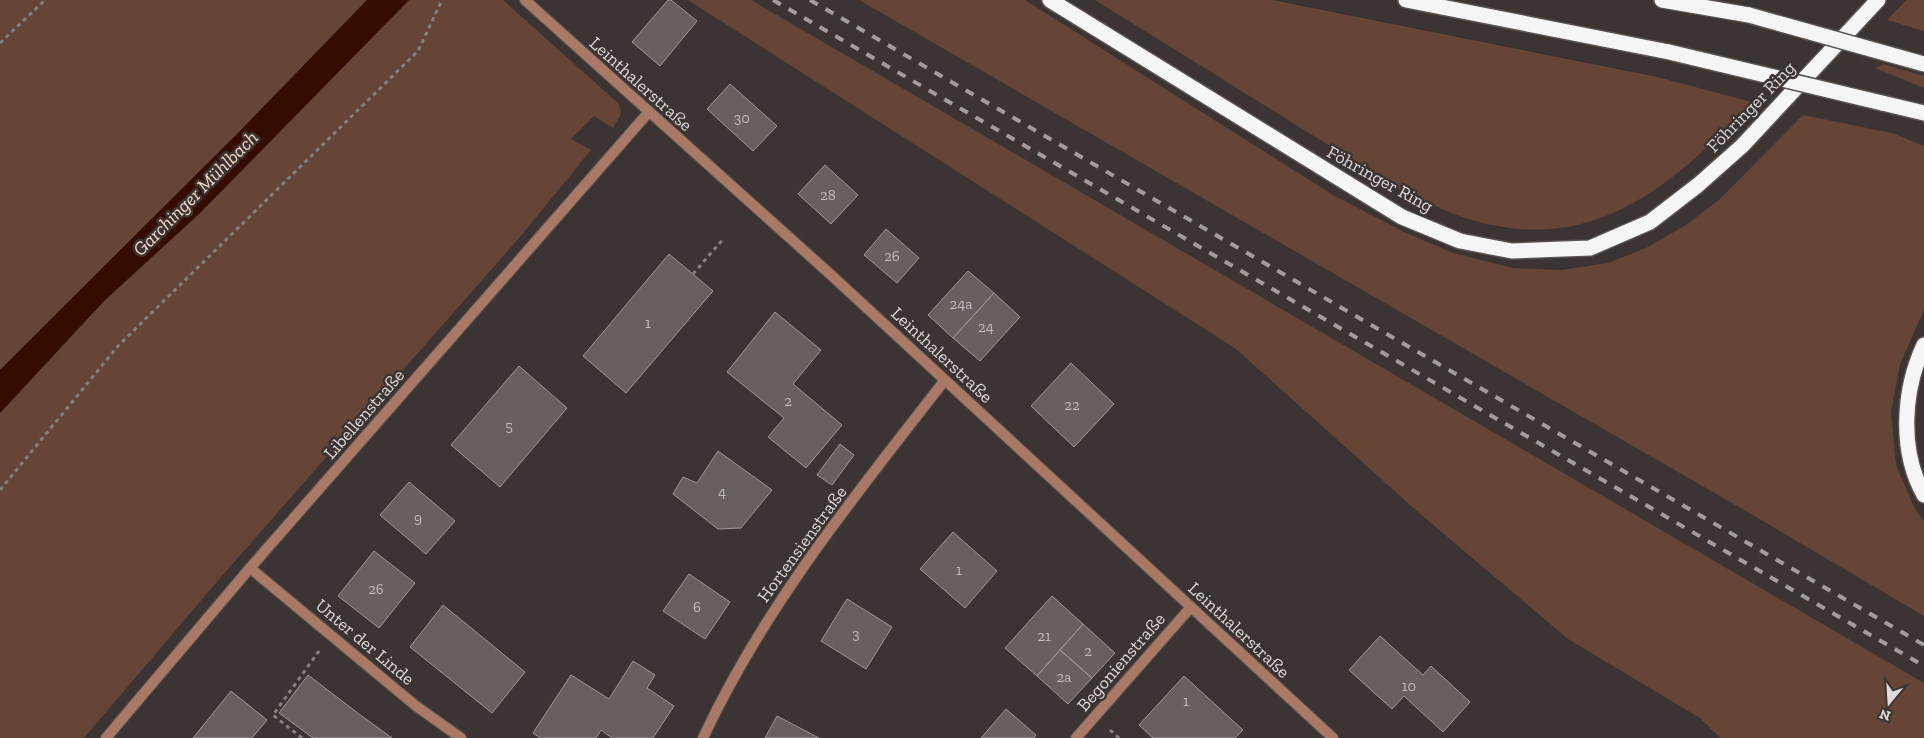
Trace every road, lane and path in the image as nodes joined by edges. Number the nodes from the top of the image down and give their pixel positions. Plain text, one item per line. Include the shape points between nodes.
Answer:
1 (46, 0) edge
2 (442, 0) edge
3 (525, 0) edge
4 (1050, 0) edge
5 (1406, 0) edge
6 (1662, 0) edge
7 (1878, 0) edge
8 (0, 43) edge
9 (1924, 64) edge
10 (648, 113) junction
11 (1924, 113) edge
12 (724, 238) dead end
13 (693, 274) dead end
14 (1924, 345) edge
15 (945, 380) junction
16 (0, 490) edge
17 (1924, 495) edge
18 (250, 568) junction
19 (1191, 607) junction
20 (314, 657) dead end
21 (106, 738) edge
22 (302, 738) edge
23 (461, 738) edge
24 (703, 738) edge
25 (1076, 738) edge
26 (1333, 738) edge

1 - 8 path
2 - 16 path via 418,51 118,346
3 - 10 street, Leinthalerstraße
4 - 7 highway, Föhringer Ring via 1402,217 1460,240 1512,251 1590,248 1650,222 1742,146
5 - 11 highway, bridge via 1669,52
6 - 9 highway, bridge via 1749,15
10 - 15 street, Leinthalerstraße
10 - 18 street, Libellenstraße
12 - 13 path
14 - 17 highway via 1912,378 1908,430 1911,462
15 - 19 street, Leinthalerstraße
15 - 24 street, Hortensienstraße via 791,584 752,643
18 - 21 street, Libellenstraße
18 - 23 street, Unter der Linde via 416,706
19 - 25 street, Begonienstraße
19 - 26 street, Leinthalerstraße
20 - 22 path via 273,715

